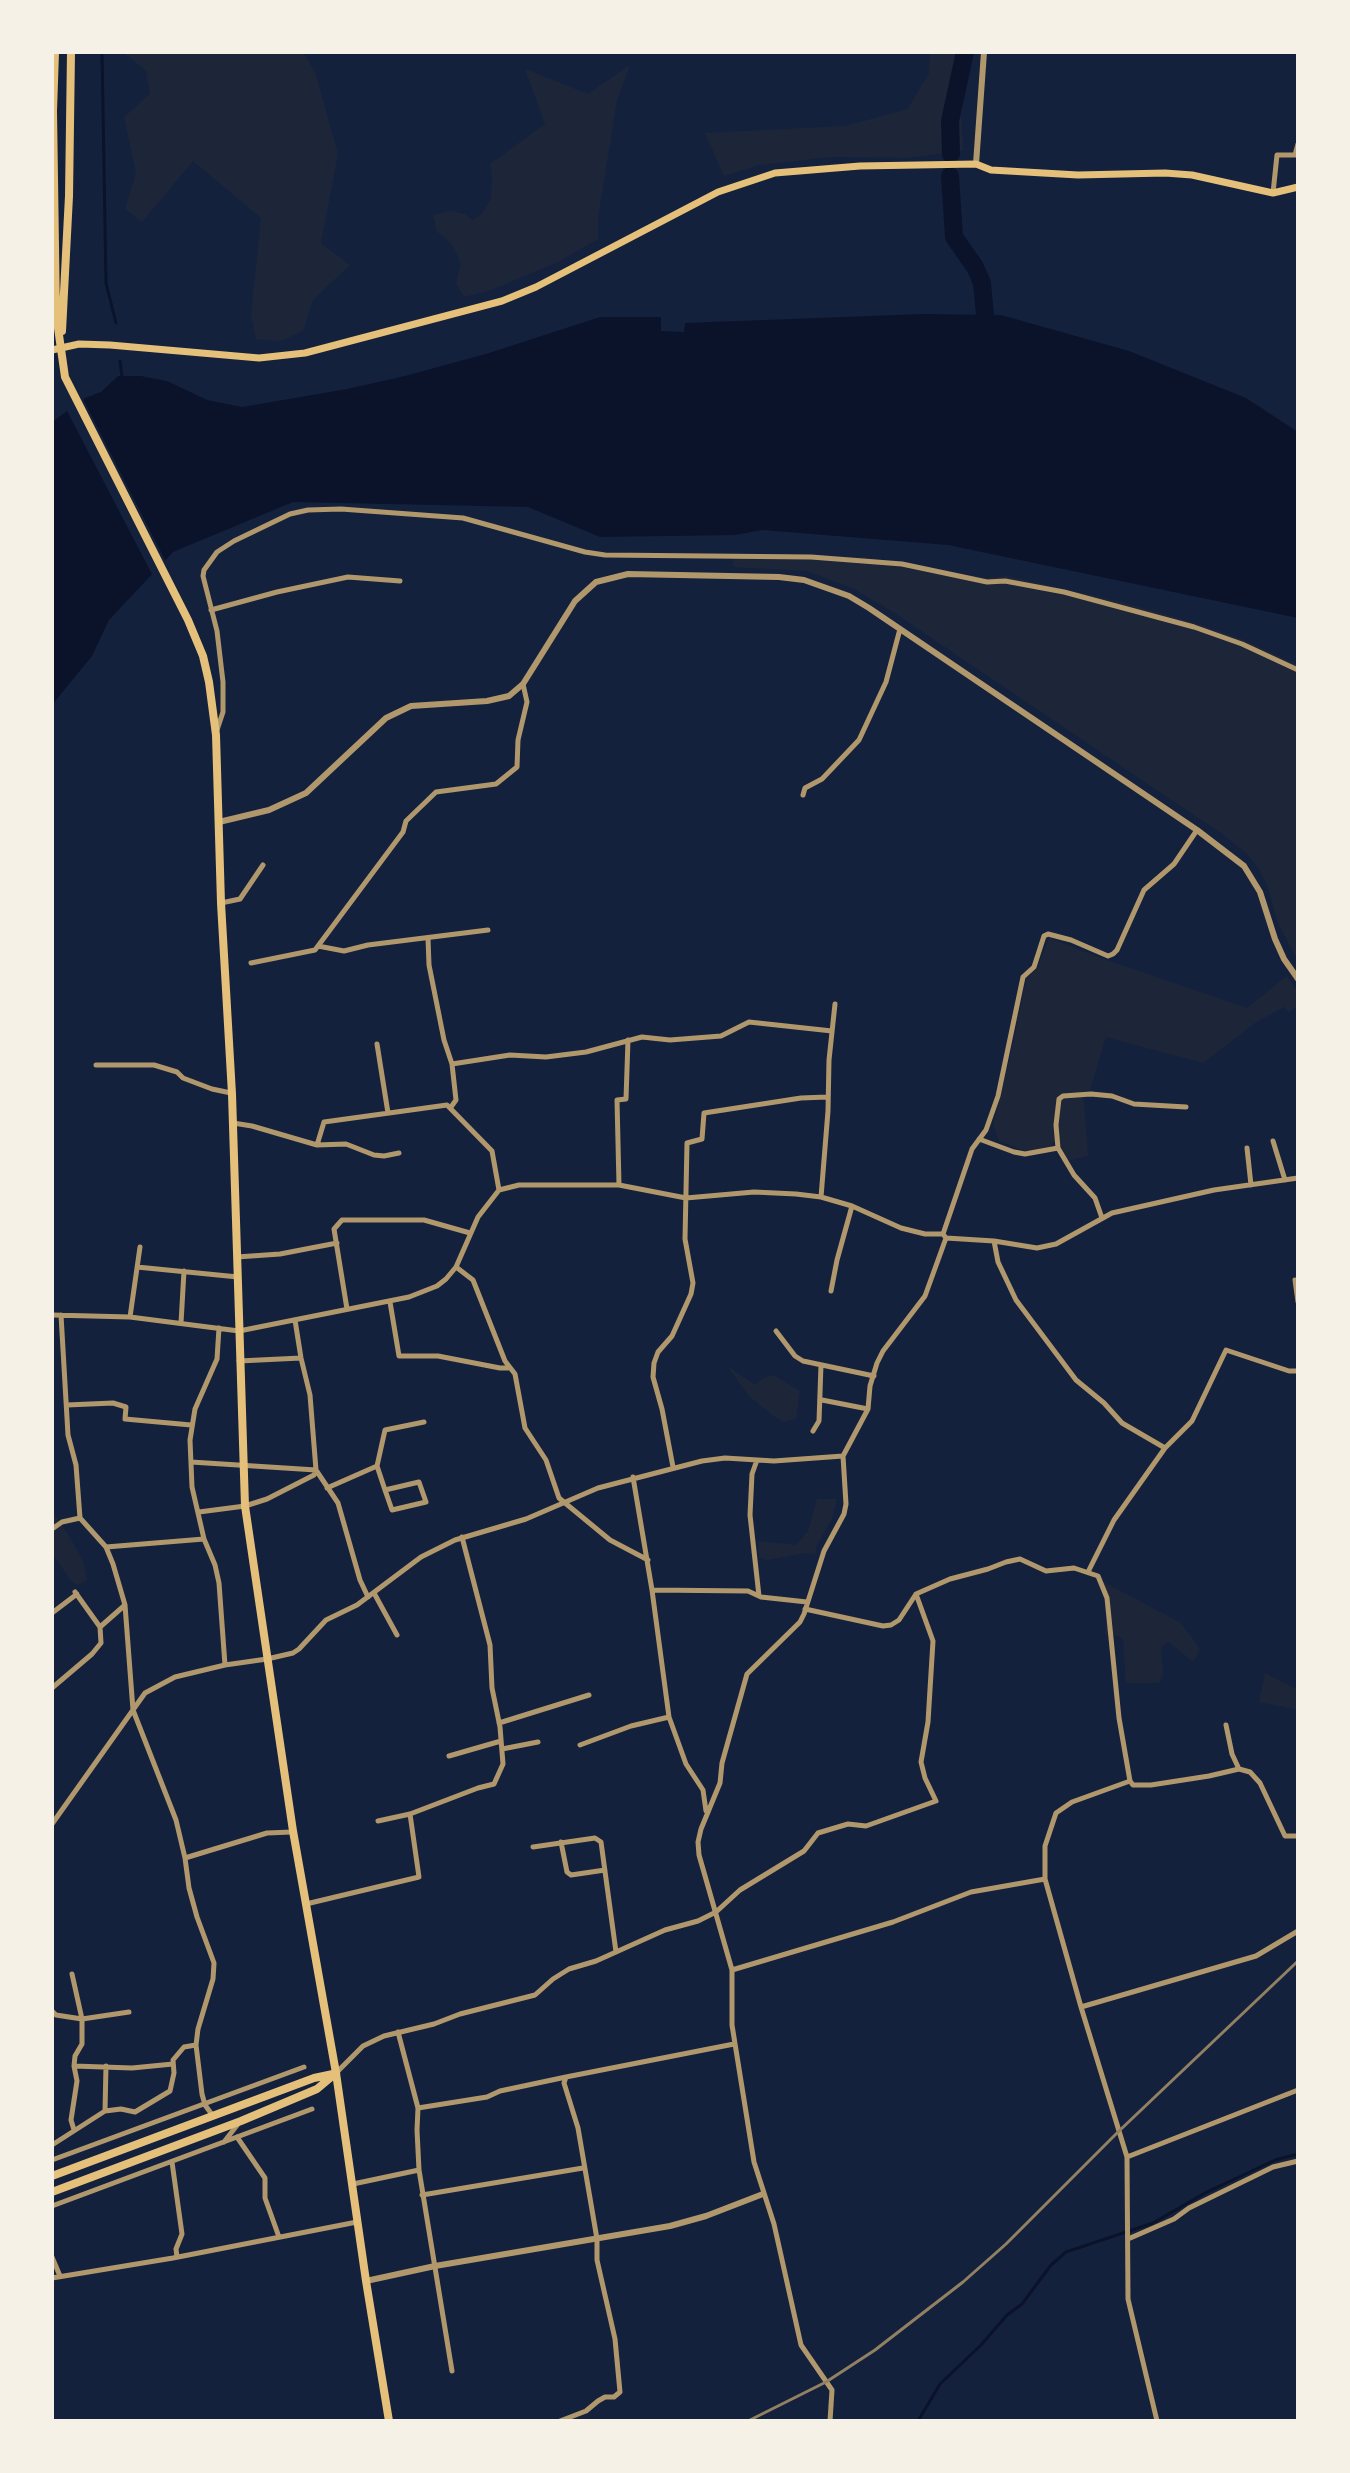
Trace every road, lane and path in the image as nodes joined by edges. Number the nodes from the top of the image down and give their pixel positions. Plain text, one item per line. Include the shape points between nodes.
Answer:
1 (55, 52) edge
2 (71, 52) edge
3 (984, 52) edge
4 (1298, 144) edge
5 (1296, 155) edge
6 (976, 164) junction
7 (1298, 187) edge
8 (1273, 193) junction
9 (56, 349) edge
10 (400, 581) dead end
11 (211, 610) junction
12 (900, 629) junction
13 (1298, 670) edge
14 (523, 684) junction
15 (216, 735) junction
16 (803, 795) dead end
17 (219, 822) junction
18 (1197, 830) junction
19 (263, 865) dead end
20 (221, 903) junction
21 (488, 930) dead end
22 (428, 938) junction
23 (318, 946) junction
24 (251, 963) dead end
25 (1298, 979) edge
26 (835, 1004) dead end
27 (832, 1031) junction
28 (628, 1040) junction
29 (377, 1044) dead end
30 (452, 1064) junction
31 (96, 1065) dead end
32 (232, 1094) junction
33 (827, 1097) junction
34 (451, 1107) junction
35 (1186, 1107) dead end
36 (388, 1113) junction
37 (233, 1123) junction
38 (979, 1139) junction
39 (1273, 1141) dead end
40 (317, 1145) junction
41 (1058, 1148) junction
42 (1247, 1148) dead end
43 (399, 1153) dead end
44 (1298, 1178) edge
45 (1285, 1180) junction
46 (619, 1185) junction
47 (1251, 1185) junction
48 (499, 1190) junction
49 (821, 1197) junction
50 (686, 1198) junction
51 (852, 1206) junction
52 (1102, 1218) junction
53 (470, 1233) junction
54 (945, 1236) junction
55 (994, 1241) junction
56 (337, 1243) junction
57 (140, 1247) dead end
58 (237, 1257) junction
59 (137, 1267) junction
60 (456, 1267) junction
61 (184, 1271) junction
62 (238, 1277) junction
63 (1295, 1280) dead end
64 (831, 1291) dead end
65 (390, 1302) junction
66 (1298, 1302) edge
67 (347, 1309) junction
68 (52, 1315) edge
69 (61, 1315) junction
70 (130, 1317) junction
71 (295, 1320) junction
72 (181, 1323) junction
73 (219, 1328) junction
74 (239, 1331) junction
75 (776, 1331) dead end
76 (301, 1358) junction
77 (239, 1361) junction
78 (821, 1365) junction
79 (511, 1368) junction
80 (1298, 1371) edge
81 (874, 1376) junction
82 (822, 1400) junction
83 (67, 1405) junction
84 (868, 1409) junction
85 (424, 1422) dead end
86 (191, 1425) junction
87 (813, 1431) dead end
88 (1165, 1448) junction
89 (843, 1456) junction
90 (757, 1460) junction
91 (191, 1462) junction
92 (242, 1464) junction
93 (377, 1466) junction
94 (673, 1467) junction
95 (316, 1470) junction
96 (633, 1477) junction
97 (327, 1488) junction
98 (385, 1490) junction
99 (563, 1503) junction
100 (245, 1506) junction
101 (199, 1512) junction
102 (80, 1518) junction
103 (52, 1529) edge
104 (462, 1537) junction
105 (204, 1539) junction
106 (106, 1547) junction
107 (648, 1560) junction
108 (1088, 1572) junction
109 (652, 1590) junction
110 (916, 1594) junction
111 (371, 1595) junction
112 (759, 1596) junction
113 (125, 1605) junction
114 (806, 1605) junction
115 (52, 1613) edge
116 (100, 1627) junction
117 (397, 1635) dead end
118 (267, 1659) junction
119 (225, 1665) junction
120 (52, 1688) edge
121 (589, 1695) dead end
122 (133, 1710) junction
123 (669, 1717) junction
124 (499, 1723) junction
125 (1226, 1725) dead end
126 (501, 1741) junction
127 (538, 1742) dead end
128 (580, 1745) dead end
129 (502, 1749) junction
130 (449, 1756) dead end
131 (1239, 1769) junction
132 (1130, 1781) junction
133 (707, 1812) junction
134 (410, 1814) junction
135 (378, 1821) dead end
136 (52, 1824) edge
137 (293, 1831) junction
138 (1298, 1836) edge
139 (561, 1842) junction
140 (533, 1847) dead end
141 (185, 1858) junction
142 (605, 1870) junction
143 (1045, 1879) junction
144 (305, 1904) junction
145 (716, 1912) junction
146 (1298, 1931) edge
147 (616, 1952) junction
148 (732, 1970) junction
149 (72, 1974) dead end
150 (1081, 2007) junction
151 (52, 2012) edge
152 (129, 2012) dead end
153 (82, 2019) junction
154 (398, 2032) junction
155 (734, 2044) junction
156 (196, 2045) junction
157 (173, 2064) junction
158 (74, 2066) junction
159 (106, 2066) junction
160 (304, 2067) dead end
161 (336, 2073) junction
162 (566, 2077) junction
163 (1298, 2090) edge
164 (205, 2105) junction
165 (418, 2108) junction
166 (312, 2109) dead end
167 (105, 2111) junction
168 (214, 2117) junction
169 (241, 2121) junction
170 (74, 2130) junction
171 (237, 2137) junction
172 (224, 2143) junction
173 (52, 2145) edge
174 (1127, 2157) junction
175 (52, 2160) edge
176 (1298, 2161) edge
177 (172, 2162) junction
178 (583, 2168) junction
179 (419, 2170) junction
180 (52, 2176) edge
181 (353, 2184) junction
182 (52, 2192) edge
183 (763, 2194) junction
184 (422, 2195) junction
185 (52, 2206) edge
186 (357, 2222) junction
187 (279, 2237) junction
188 (597, 2239) junction
189 (1128, 2239) junction
190 (52, 2257) edge
191 (177, 2257) junction
192 (435, 2266) junction
193 (60, 2276) junction
194 (52, 2278) edge
195 (366, 2281) junction
196 (452, 2371) dead end
197 (389, 2421) edge
198 (560, 2421) edge
199 (830, 2421) edge
200 (1157, 2421) edge

1 - 9 main road
2 - 9 main road via 69,196
3 - 6 street
4 - 5 street
5 - 8 street via 1277,155
6 - 8 main road via 991,170 1078,175 1179,174
6 - 9 main road via 775,173 718,192 502,301 305,353 259,358 110,345
7 - 8 main road
9 - 15 main road via 73,396 196,638
10 - 11 street via 348,577
11 - 13 street via 203,576 217,552 290,514 341,509 463,518 605,555 811,557 902,564 1005,581 1194,627
11 - 15 street via 223,682
12 - 14 street via 849,596 804,580 628,574 596,582 575,601
12 - 16 street via 886,682 859,740
12 - 18 street
14 - 17 street via 509,696 487,701 411,706 386,718 306,793 269,810
14 - 23 street via 527,702 517,767 496,784 436,792 427,799
15 - 17 main road
17 - 20 main road
18 - 25 street via 1244,866 1260,892 1284,959
18 - 38 street via 1174,864 1144,890 1113,954 1044,936 1034,967 1023,977 998,1096
19 - 20 street via 240,899
20 - 32 main road
21 - 22 street
22 - 23 street via 344,951
22 - 30 street via 429,965
23 - 24 street
26 - 27 street
27 - 28 street via 757,1022 721,1036
27 - 33 street
28 - 30 street via 586,1052
28 - 46 street via 626,1099 617,1100
29 - 36 street
30 - 34 street via 456,1100
31 - 32 street via 154,1065
32 - 37 main road
33 - 49 street
33 - 50 street via 704,1113 702,1139 687,1143
34 - 36 street
34 - 48 street via 492,1151
35 - 41 street via 1134,1104 1091,1094 1063,1096 1057,1115
36 - 40 street via 324,1122
37 - 40 street
37 - 58 main road
38 - 41 street via 1025,1154
38 - 54 street
39 - 45 street
40 - 43 street via 346,1144 384,1156
41 - 52 street via 1095,1198
42 - 47 street
44 - 45 street
45 - 47 street
46 - 48 street via 519,1185
46 - 50 street
47 - 52 street
48 - 53 street
49 - 50 street via 776,1192
49 - 51 street
50 - 94 street via 691,1294 672,1336 658,1352 653,1377
51 - 54 street via 901,1228
51 - 64 street
52 - 55 street via 1046,1248
53 - 56 street via 424,1220 350,1218 334,1229
53 - 60 street
54 - 55 street
54 - 81 street via 925,1296 883,1351
55 - 88 street via 1016,1300 1070,1373 1122,1423
56 - 58 street
56 - 67 street
57 - 59 street
58 - 62 main road
59 - 61 street
59 - 70 street
60 - 65 street via 426,1292
60 - 79 street via 473,1280
61 - 62 street
61 - 72 street
62 - 74 main road
63 - 66 street
65 - 67 street
65 - 79 street via 399,1356 438,1356
67 - 71 street
68 - 69 street
69 - 70 street
69 - 83 street
70 - 72 street
71 - 74 street
71 - 76 street
72 - 73 street
73 - 74 street
73 - 86 street via 217,1359
74 - 77 main road
75 - 78 street via 795,1356
76 - 77 street
76 - 95 street via 310,1395
77 - 92 main road
78 - 81 street
78 - 82 street
79 - 99 street via 522,1421
80 - 88 street via 1226,1350 1192,1421
81 - 84 street
82 - 84 street
82 - 87 street
83 - 86 street via 113,1403 126,1407 125,1419
83 - 102 street
84 - 89 street
85 - 93 street via 385,1430
86 - 91 street
88 - 108 street via 1114,1520
89 - 90 street
89 - 114 street via 844,1514 824,1551
90 - 94 street via 715,1458
90 - 112 street via 750,1515
91 - 92 street
91 - 101 street
92 - 95 street
92 - 100 main road
93 - 97 street
93 - 98 street
94 - 96 street
95 - 97 street
95 - 100 street via 295,1486
96 - 99 street
96 - 107 street
97 - 111 street via 342,1512 357,1571
98 - 98 street via 392,1510 426,1502 419,1482
99 - 104 street
99 - 107 street via 610,1540
100 - 101 street
100 - 118 main road
101 - 105 street
102 - 103 street
102 - 106 street
104 - 111 street via 421,1557
104 - 124 street via 490,1645
105 - 106 street
105 - 119 street via 219,1583
106 - 113 street
107 - 109 street
108 - 110 street via 1046,1571 1020,1559
108 - 132 street via 1098,1576 1107,1598
109 - 112 street via 748,1591
109 - 123 street
110 - 114 street via 899,1620 883,1626
110 - 145 street via 933,1641 921,1762 936,1801 866,1826 848,1824 818,1833 804,1851 740,1890
111 - 117 street
111 - 118 street via 326,1620 293,1653
112 - 114 street
113 - 116 street
113 - 122 street
114 - 133 street via 800,1622 747,1674 720,1783
115 - 116 street via 76,1593
116 - 120 street via 101,1643
118 - 119 street
118 - 137 main road
119 - 122 street via 175,1677 145,1693
121 - 124 street
122 - 136 street
122 - 141 street via 176,1820
123 - 128 street
123 - 133 street via 686,1764 703,1790
124 - 126 street
125 - 131 street
126 - 129 street
126 - 130 street
127 - 129 street
129 - 134 street via 503,1764 494,1784
131 - 132 street via 1151,1785
131 - 138 street via 1260,1783 1285,1836
132 - 143 street via 1056,1813 1045,1846
133 - 145 street via 699,1855
134 - 135 street
134 - 144 street via 419,1877
137 - 141 street via 267,1833
137 - 144 main road
139 - 140 street
139 - 142 street via 595,1838 601,1842
139 - 142 street via 571,1875
141 - 156 street via 197,1917 214,1963
142 - 147 street
143 - 148 street via 971,1892 893,1922
143 - 150 street
144 - 161 main road
145 - 147 street
145 - 148 street
146 - 150 street via 1256,1956
147 - 154 street via 561,1973 535,1995
148 - 155 street
149 - 153 street
150 - 174 street
151 - 153 street
152 - 153 street
153 - 158 street via 82,2044
154 - 161 street via 363,2046
154 - 165 street
155 - 162 street
155 - 183 street
156 - 157 street via 184,2047
156 - 164 street
157 - 159 street
157 - 167 street via 170,2091 135,2112
158 - 159 street
158 - 170 street
159 - 167 street
160 - 164 street
161 - 168 main road
161 - 169 main road via 317,2089
161 - 181 main road
162 - 165 street
162 - 178 street
163 - 174 street
164 - 168 street
164 - 175 street
165 - 179 street
166 - 171 street
167 - 170 street
168 - 180 main road
169 - 172 street
169 - 182 main road
170 - 173 street
171 - 172 street
171 - 187 street via 265,2178 265,2198
172 - 177 street
174 - 189 street
176 - 189 street via 1273,2167
177 - 185 street
177 - 191 street via 182,2234
178 - 184 street
178 - 188 street
179 - 181 street
179 - 184 street
181 - 186 main road
183 - 188 street via 670,2226
183 - 199 street via 801,2345 832,2390
184 - 192 street
186 - 187 street
186 - 195 main road
187 - 191 street
188 - 192 street
188 - 198 street via 620,2392
189 - 200 street via 1128,2299
190 - 193 street
191 - 193 street
192 - 195 street
192 - 196 street
193 - 194 street
195 - 197 main road

